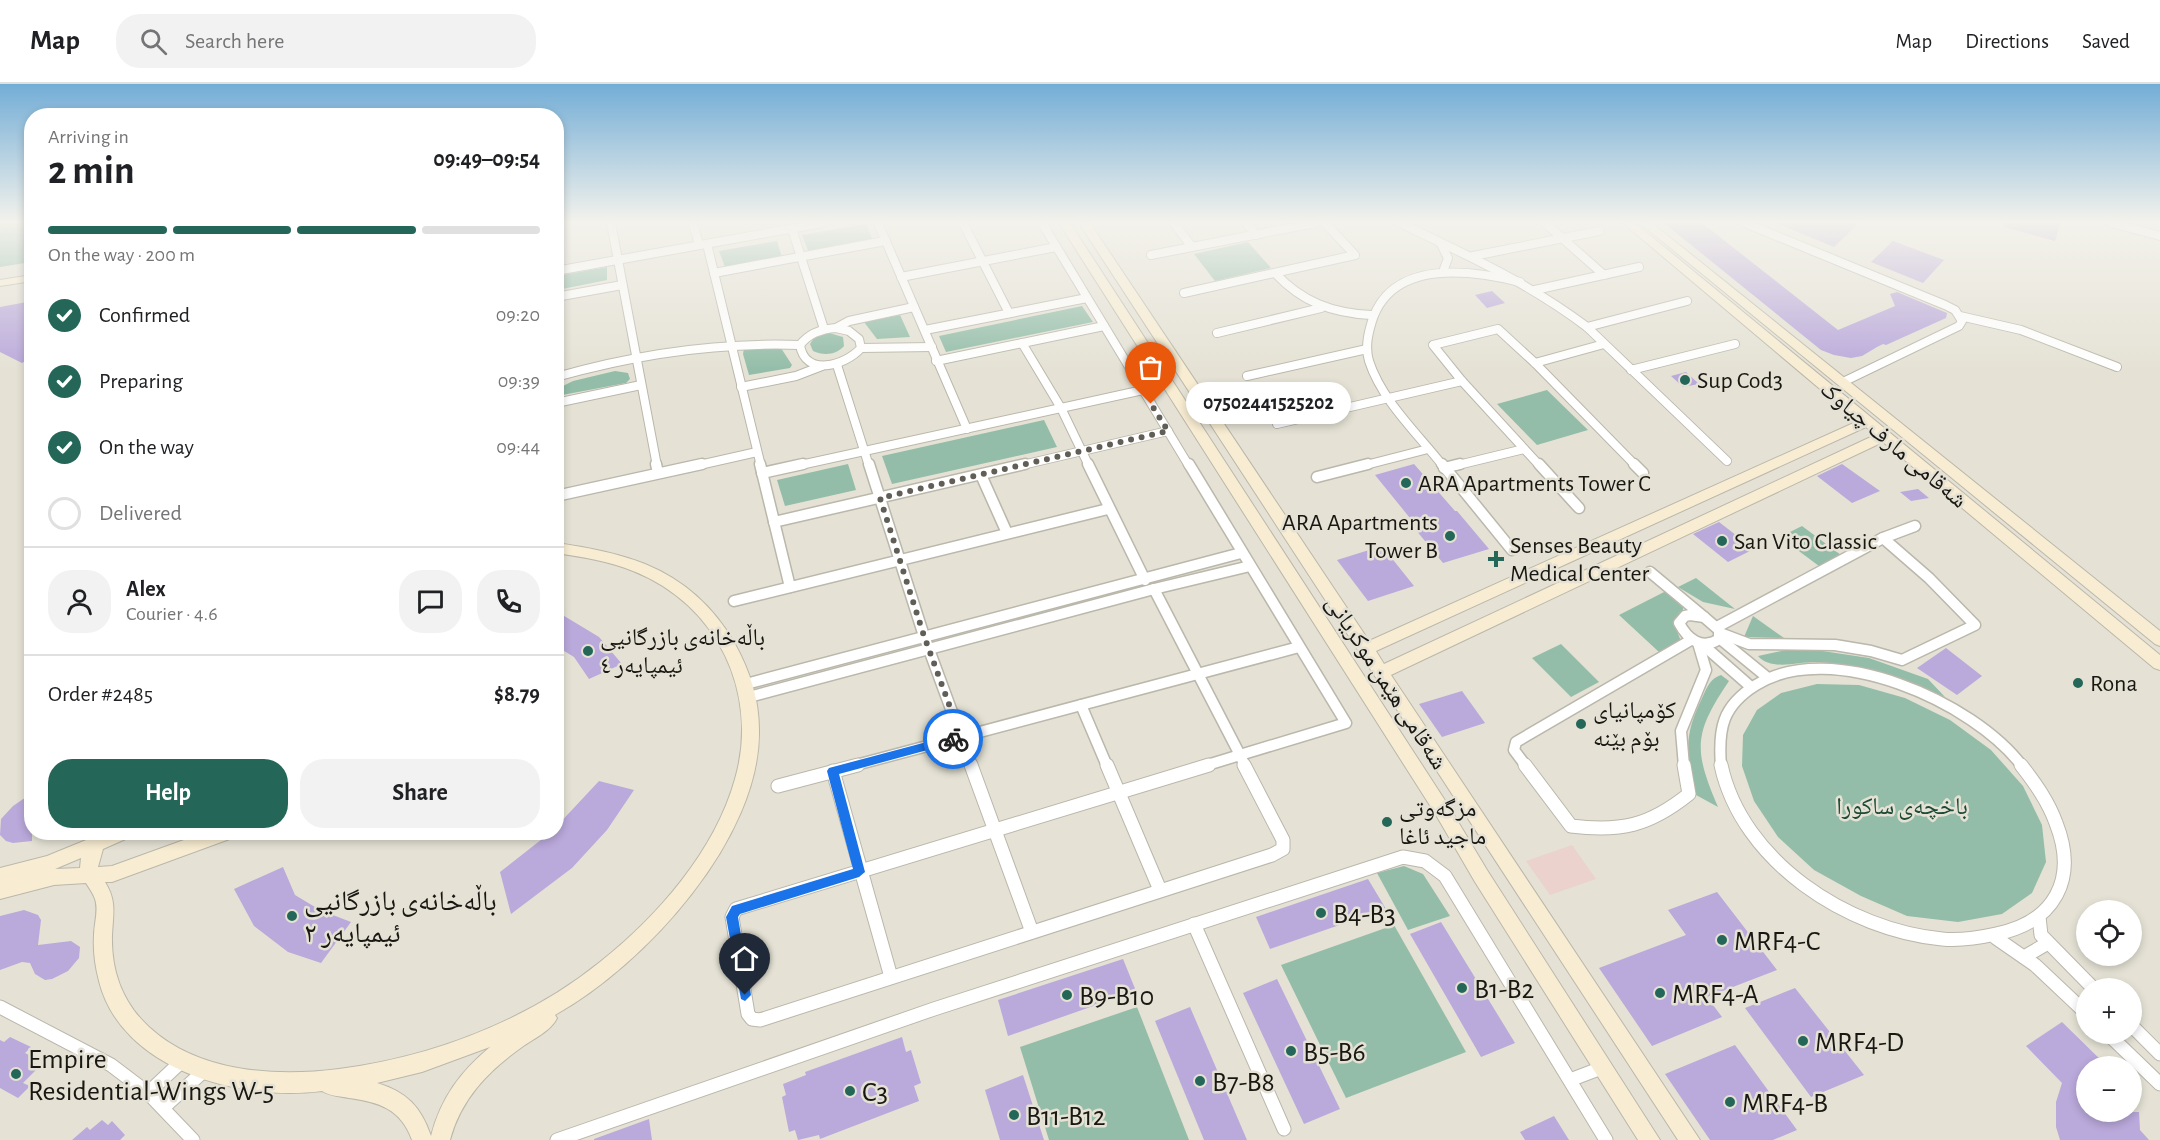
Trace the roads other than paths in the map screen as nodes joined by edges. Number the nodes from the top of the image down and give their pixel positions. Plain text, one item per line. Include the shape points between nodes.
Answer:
1 (620, 272) edge
2 (718, 272) edge
3 (807, 272) edge
4 (899, 272) edge
5 (921, 272) edge
6 (988, 272) edge
7 (1071, 272) edge
8 (1096, 272) edge
9 (1116, 272) edge
10 (1278, 272) edge
11 (1442, 272) edge
12 (1481, 272) edge
13 (1502, 272) edge
14 (1601, 272) edge
15 (1616, 272) edge
16 (1696, 272) edge
17 (1698, 272) edge
18 (1867, 272) edge
19 (714, 273) joint
20 (1275, 273) junction
21 (1604, 275) junction
22 (901, 276) junction
23 (24, 279) edge
24 (1520, 282) junction
25 (0, 283) edge
26 (622, 285) junction
27 (1535, 290) junction
28 (1184, 293) dead end
29 (564, 296) edge
30 (1087, 298) junction
31 (1687, 301) dead end
32 (914, 307) junction
33 (1321, 308) junction
34 (1009, 313) junction
35 (1371, 315) junction
36 (1960, 316) junction
37 (1104, 326) junction
38 (1587, 327) junction
39 (836, 328) junction
40 (824, 329) junction
41 (925, 330) junction
42 (1216, 333) dead end
43 (1022, 343) junction
44 (731, 344) junction
45 (1604, 344) junction
46 (1735, 344) dead end
47 (800, 345) junction
48 (932, 347) junction
49 (861, 348) junction
50 (1366, 349) junction
51 (636, 357) junction
52 (1175, 361) junction
53 (936, 362) junction
54 (1535, 363) junction
55 (837, 365) junction
56 (825, 366) junction
57 (1156, 366) junction
58 (2117, 367) dead end
59 (1631, 370) junction
60 (564, 374) edge
61 (1248, 376) dead end
62 (1462, 381) junction
63 (1842, 382) junction
64 (642, 385) junction
65 (741, 387) junction
66 (1143, 390) junction
67 (1389, 399) junction
68 (564, 401) edge
69 (1061, 408) junction
70 (1867, 422) junction
71 (1277, 424) dead end
72 (966, 429) junction
73 (1851, 430) junction
74 (1168, 431) junction
75 (1884, 436) junction
76 (1867, 444) junction
77 (1428, 448) junction
78 (1524, 448) junction
79 (866, 451) junction
80 (1081, 451) junction
81 (757, 452) junction
82 (1727, 461) dead end
83 (1444, 468) junction
84 (658, 473) junction
85 (762, 473) junction
86 (1643, 473) dead end
87 (981, 475) junction
88 (1317, 477) dead end
89 (564, 494) edge
90 (880, 498) junction
91 (1579, 508) dead end
92 (1108, 509) junction
93 (774, 522) junction
94 (1915, 526) dead end
95 (1007, 533) junction
96 (1883, 538) junction
97 (564, 549) edge
98 (1512, 550) dead end
99 (1241, 553) junction
100 (900, 560) junction
101 (1250, 566) junction
102 (1650, 572) dead end
103 (1145, 580) junction
104 (790, 587) junction
105 (1154, 589) junction
106 (734, 601) dead end
107 (1704, 617) junction
108 (1718, 632) junction
109 (924, 636) junction
110 (2160, 640) edge
111 (1697, 642) junction
112 (1299, 647) junction
113 (928, 649) junction
114 (1366, 650) junction
115 (2160, 664) edge
116 (790, 672) junction
117 (1381, 673) junction
118 (1197, 674) junction
119 (1768, 678) junction
120 (793, 685) junction
121 (1750, 687) junction
122 (747, 690) junction
123 (1080, 705) junction
124 (961, 737) junction
125 (1240, 756) junction
126 (833, 771) junction
127 (778, 786) dead end
128 (1118, 793) junction
129 (1484, 830) junction
130 (995, 831) junction
131 (1458, 837) junction
132 (96, 840) edge
133 (100, 840) edge
134 (207, 840) edge
135 (859, 872) junction
136 (0, 876) edge
137 (90, 877) junction
138 (1160, 890) junction
139 (0, 891) edge
140 (2039, 917) junction
141 (1194, 924) junction
142 (1032, 932) junction
143 (1996, 938) junction
144 (2048, 943) junction
145 (2024, 957) junction
146 (891, 977) junction
147 (2083, 978) edge
148 (591, 982) junction
149 (2076, 1004) edge
150 (0, 1007) edge
151 (2142, 1036) edge
152 (2118, 1044) edge
153 (2160, 1054) edge
154 (182, 1061) junction
155 (1604, 1067) junction
156 (205, 1070) junction
157 (1570, 1080) junction
158 (308, 1082) junction
159 (2160, 1084) edge
160 (148, 1093) junction
161 (163, 1108) junction
162 (1284, 1129) dead end
163 (194, 1140) edge
164 (422, 1140) edge
165 (440, 1140) edge
166 (557, 1140) edge
167 (1606, 1140) edge
168 (1650, 1140) edge
169 (1690, 1140) edge

1 - 26 street
2 - 19 street
3 - 40 street
4 - 22 street
5 - 22 street
6 - 34 street
7 - 30 street
8 - 57 street, شەقامی هێمن موکریانی
9 - 52 street, شەقامی هێمن موکریانی
10 - 20 street
11 - 35 street via 1400,284
12 - 24 street
13 - 24 street
14 - 21 street
15 - 21 street
16 - 70 street, شەقامی مارف چیاوک
17 - 63 street, شەقامی مارف چیاوک
18 - 36 street via 1946,304
19 - 44 street
20 - 28 street
20 - 33 street via 1285,285
21 - 27 street
22 - 32 street
23 - 25 street
24 - 27 street
26 - 29 street
26 - 51 street
27 - 38 street
30 - 34 street
30 - 37 street
31 - 38 street
32 - 39 street via 849,321
32 - 41 street
33 - 35 street
33 - 42 street
34 - 41 street
35 - 50 street
36 - 58 street via 2026,332
36 - 63 street via 1959,326
37 - 43 street
37 - 66 street
38 - 45 street
39 - 40 street
39 - 49 street via 853,332
40 - 47 street via 809,335
41 - 48 street
43 - 53 street
43 - 69 street
44 - 47 street
44 - 51 street
44 - 65 street
45 - 54 street
45 - 59 street
46 - 59 street
47 - 56 street via 808,361
48 - 49 street
48 - 53 street
49 - 55 street via 853,358
50 - 61 street
50 - 67 street
51 - 60 street
51 - 64 street
52 - 57 street
52 - 114 street, شەقامی هێمن موکریانی
53 - 72 street
54 - 62 street via 1498,329 1432,345
54 - 86 street
55 - 56 street
55 - 79 street
56 - 65 street
57 - 131 street, شەقامی هێمن موکریانی
59 - 82 street
62 - 67 street
62 - 78 street
63 - 110 street, شەقامی مارف چیاوک
64 - 68 street
64 - 84 street
65 - 81 street
66 - 69 street
66 - 74 street
67 - 71 street
67 - 77 street
69 - 72 street
69 - 80 street
70 - 73 street
70 - 75 street, شەقامی مارف چیاوک
72 - 79 street
73 - 76 street
73 - 114 street
74 - 80 street
74 - 99 street
75 - 76 street
75 - 115 street, شەقامی مارف چیاوک
76 - 117 street
77 - 83 street
77 - 88 street
78 - 83 street
78 - 91 street
79 - 85 street
79 - 90 street
80 - 87 street
80 - 92 street
81 - 84 street
81 - 85 street
83 - 98 street
84 - 89 street
85 - 93 street
87 - 90 street
87 - 95 street
90 - 93 street
90 - 100 street
92 - 95 street
92 - 103 street
93 - 104 street
94 - 96 street
95 - 100 street
96 - 108 street
96 - 108 street via 1975,625 1902,660 1835,645 1749,644
97 - 122 street via 630,564 677,587 701,606 720,630
99 - 101 street
99 - 103 street
100 - 104 street
100 - 109 street
101 - 105 street
101 - 112 street
102 - 107 street
103 - 109 street
104 - 106 street
105 - 113 street
105 - 118 street
107 - 108 street
107 - 111 street via 1690,615 1679,623 1682,632
108 - 111 street via 1710,644
108 - 119 street
109 - 113 street
109 - 116 street
111 - 111 street via 1516,742 1514,750 1571,826 1636,827 1669,812 1689,794 1681,731 1706,670
111 - 121 street
112 - 118 street
112 - 125 street via 1346,723
113 - 120 street
113 - 124 street
114 - 117 street, شەقامی هێمن موکریانی
116 - 120 street
116 - 122 street
117 - 129 street, شەقامی هێمن موکریانی
118 - 123 street
118 - 125 street
119 - 121 street
119 - 140 street via 1824,669 1891,680 1959,712 1989,734 2017,759 2039,787 2055,816 2064,845 2064,872 2056,897
120 - 122 street
121 - 143 street via 1731,706 1720,731 1719,761 1728,794 1748,829 1778,862 1816,892 1860,917 1908,934 1954,941
122 - 148 street via 752,726 749,761 738,798 720,835 655,924
123 - 124 street
123 - 128 street
124 - 126 street
124 - 130 street
125 - 128 street
125 - 138 street via 1283,849
126 - 127 street
126 - 135 street
128 - 130 street
128 - 138 street
129 - 131 street
129 - 169 street, شەقامی هێمن موکریانی
130 - 135 street
130 - 142 street
131 - 155 street, شەقامی هێمن موکریانی
132 - 136 street via 49,863
133 - 137 street via 89,861
134 - 137 street via 132,868
135 - 146 street
135 - 146 street via 736,909 732,917 748,1014 752,1020 760,1020
137 - 139 street via 54,878
137 - 154 street via 105,899 104,952 116,1001 142,1035
138 - 142 street
140 - 143 street via 2020,930
140 - 144 street via 2041,936
141 - 157 street via 1403,857 1425,861 1445,876
141 - 162 street
141 - 166 street
142 - 146 street
143 - 145 street
144 - 145 street
144 - 147 street
145 - 149 street
148 - 158 street via 531,1017 465,1047 380,1072
148 - 165 street via 469,1079 446,1116
150 - 160 street via 111,1065
151 - 153 street
152 - 159 street
154 - 156 street
154 - 160 street
155 - 157 street
155 - 168 street, شەقامی هێمن موکریانی
156 - 158 street via 248,1080
156 - 161 street
157 - 167 street
158 - 164 street via 389,1096 407,1108
160 - 161 street
161 - 163 street

